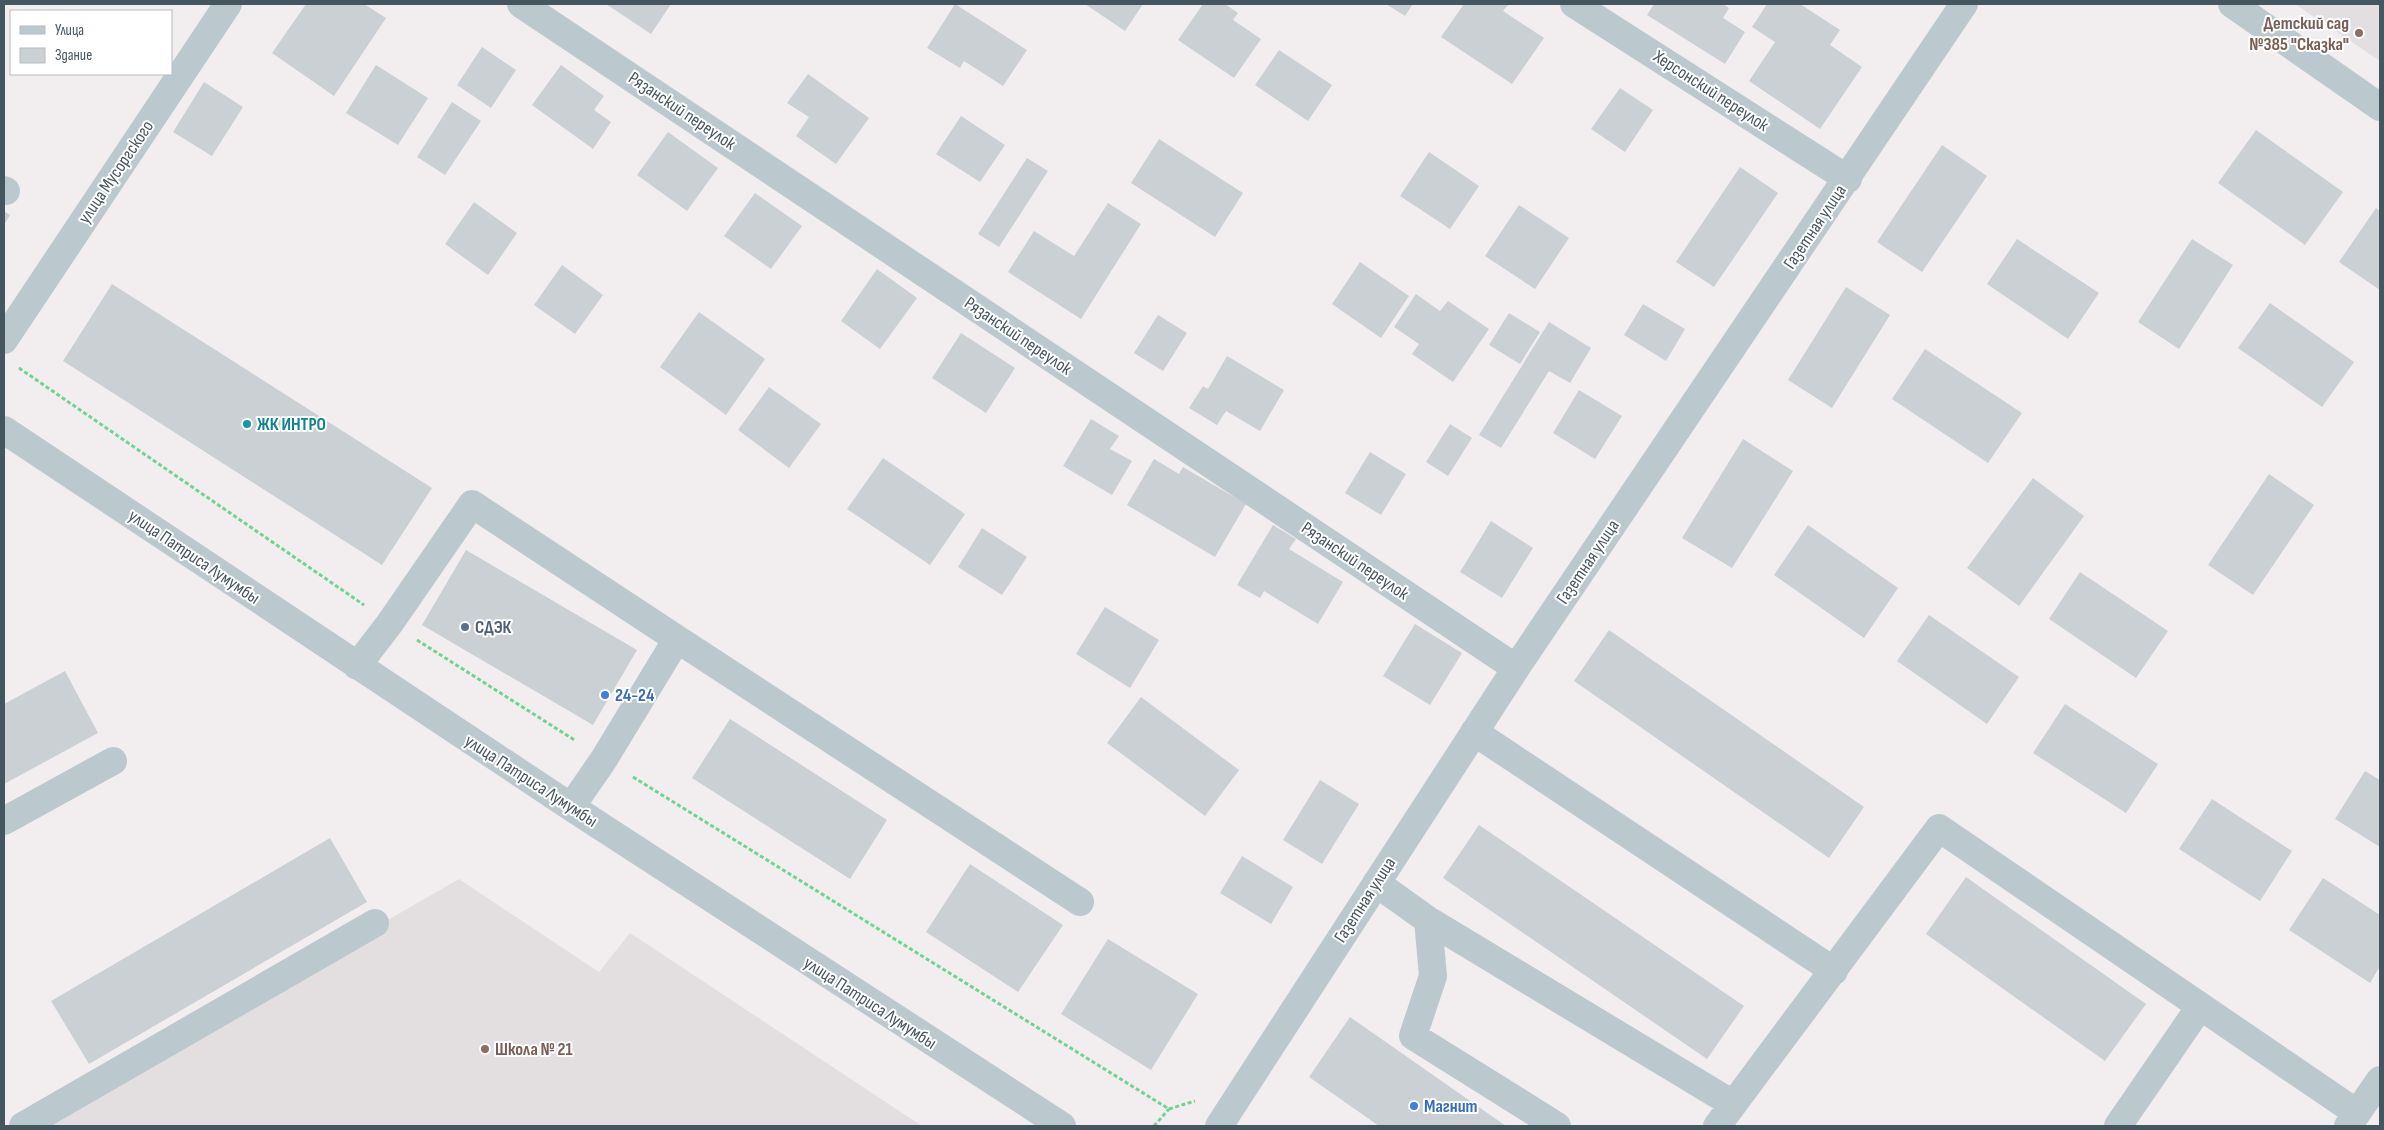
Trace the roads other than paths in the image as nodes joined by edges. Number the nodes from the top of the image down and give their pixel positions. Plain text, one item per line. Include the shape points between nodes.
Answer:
1 (228, 4) edge
2 (521, 4) edge
3 (1574, 4) edge
4 (1964, 4) edge
5 (2232, 4) edge
6 (2380, 107) edge
7 (1848, 179) junction
8 (4, 340) edge
9 (4, 430) edge
10 (677, 639) junction
11 (356, 666) junction
12 (1516, 668) junction
13 (1474, 732) junction
14 (113, 761) dead end
15 (571, 807) junction
16 (4, 821) edge
17 (1376, 883) junction
18 (1080, 902) dead end
19 (1428, 920) junction
20 (375, 923) dead end
21 (1834, 971) junction
22 (2199, 1008) junction
23 (2380, 1080) edge
24 (1733, 1104) junction
25 (2352, 1120) edge
26 (23, 1126) edge
27 (1062, 1126) edge
28 (1220, 1126) edge
29 (1557, 1126) edge
30 (1718, 1126) edge
31 (2118, 1126) edge

1 - 8 street, улица Мусоргского
2 - 12 street, Рязанский переулок
3 - 7 street, Херсонский переулок
4 - 7 street, Газетная улица
5 - 6 street
7 - 12 street, Газетная улица
9 - 11 street, улица Патриса Лумумбы
10 - 11 street via 472,504 390,623
10 - 15 street
10 - 18 street
11 - 15 street, улица Патриса Лумумбы
12 - 13 street, Газетная улица
13 - 17 street, Газетная улица
13 - 21 street
14 - 16 street
15 - 27 street, улица Патриса Лумумбы
17 - 19 street
17 - 28 street, Газетная улица
19 - 24 street
19 - 29 street via 1433,976 1414,1036
20 - 26 street
21 - 22 street via 1939,828
21 - 24 street
22 - 25 street
22 - 31 street
23 - 25 street
24 - 30 street

